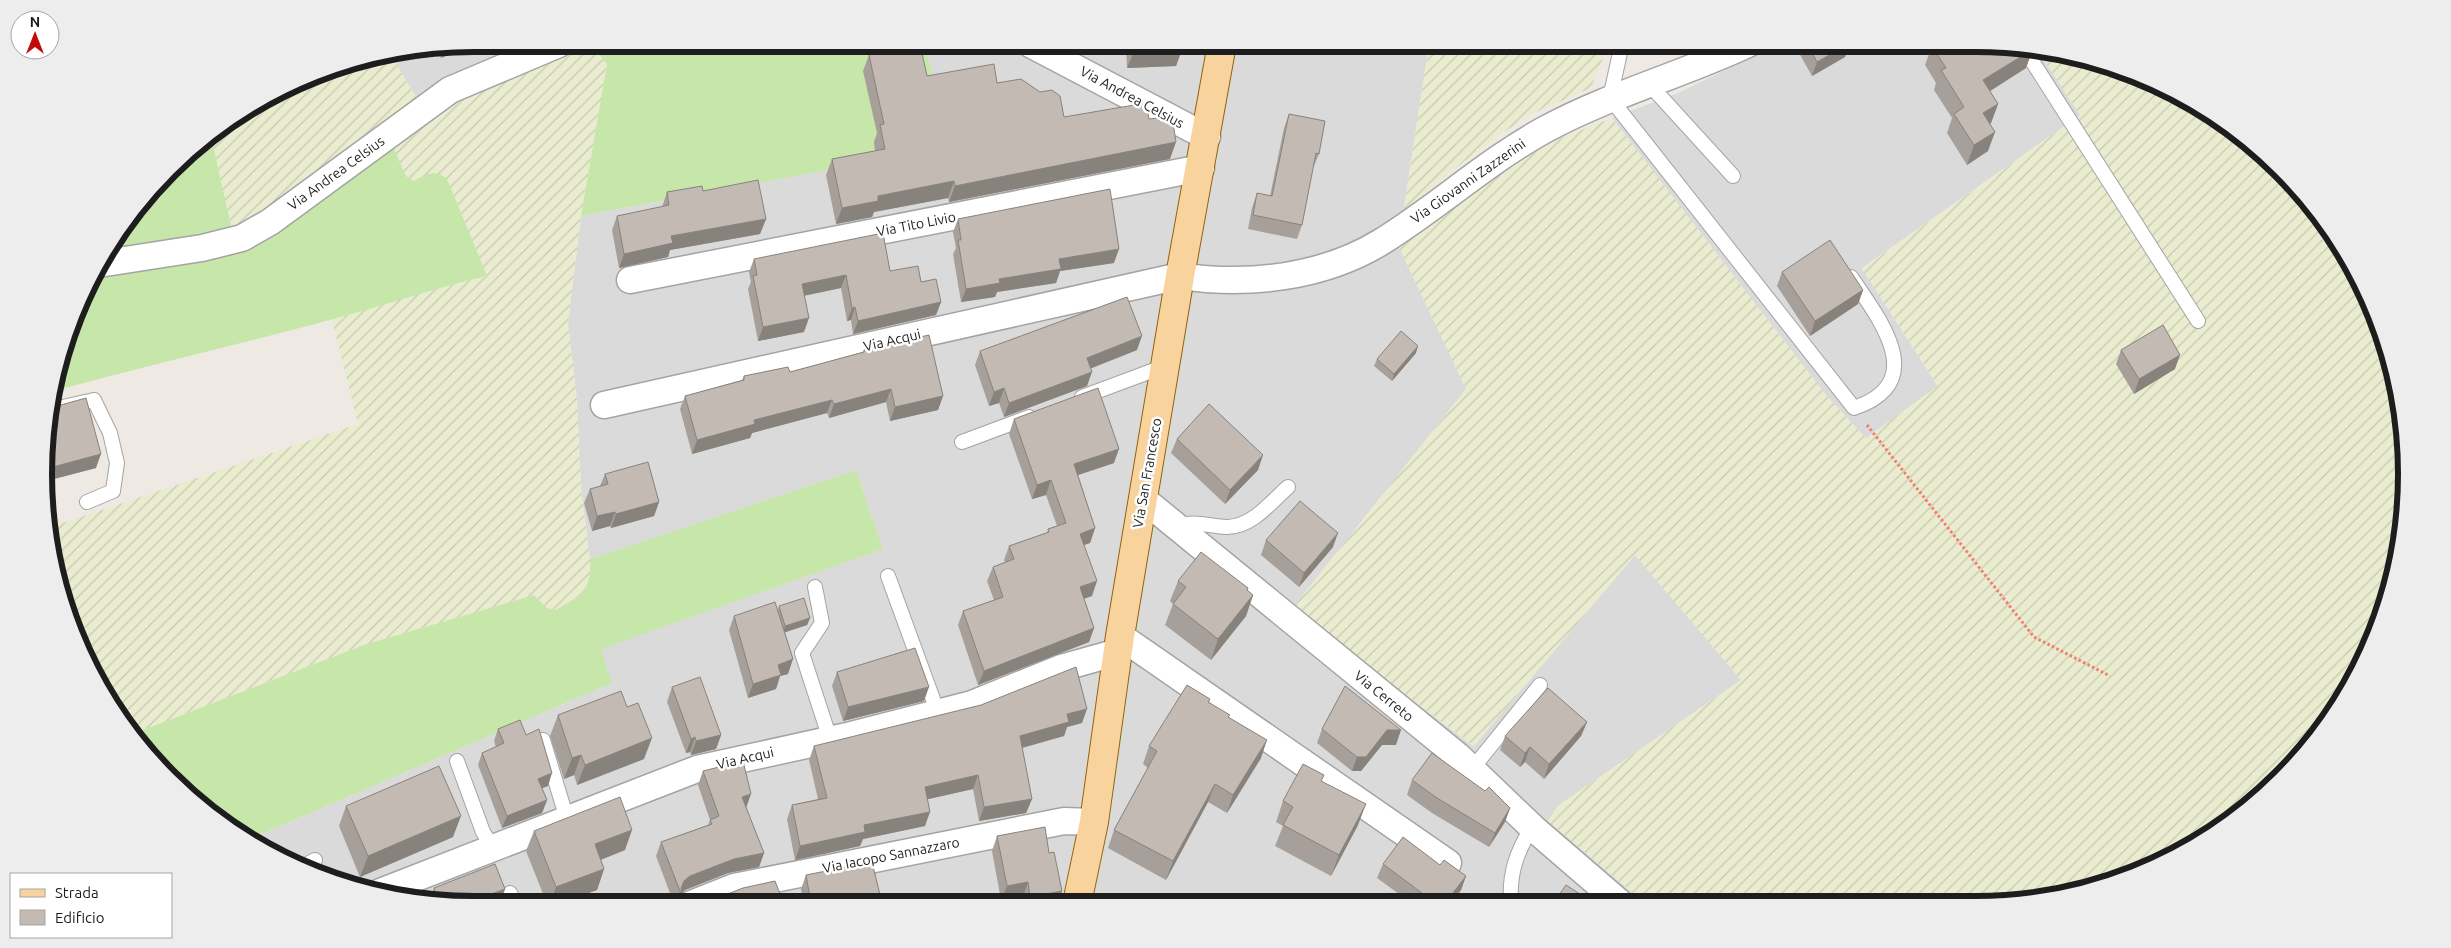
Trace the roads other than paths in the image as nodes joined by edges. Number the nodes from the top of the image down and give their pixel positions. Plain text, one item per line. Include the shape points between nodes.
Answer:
1 (540, 52) edge
2 (1045, 52) edge
3 (1221, 52) edge
4 (1620, 52) edge
5 (1728, 52) edge
6 (2028, 56) edge
7 (1649, 84) junction
8 (1610, 98) junction
9 (1207, 137) junction
10 (1201, 168) junction
11 (1733, 176) dead end
12 (109, 262) edge
13 (1842, 263) edge
14 (1180, 276) junction
15 (630, 280) dead end
16 (2198, 321) dead end
17 (1165, 366) junction
18 (1072, 401) edge
19 (604, 405) dead end
20 (58, 408) edge
21 (1045, 411) edge
22 (962, 442) dead end
23 (1288, 487) dead end
24 (1142, 499) junction
25 (87, 502) dead end
26 (1176, 527) junction
27 (888, 576) dead end
28 (815, 587) dead end
29 (1119, 644) junction
30 (1540, 686) dead end
31 (938, 713) junction
32 (830, 739) junction
33 (543, 740) edge
34 (457, 761) dead end
35 (1472, 769) junction
36 (568, 819) junction
37 (1094, 822) junction
38 (1532, 827) junction
39 (493, 848) junction
40 (315, 860) dead end
41 (311, 862) edge
42 (1448, 863) edge
43 (393, 887) edge
44 (711, 896) edge
45 (1083, 896) edge
46 (1511, 896) edge
47 (1612, 896) edge

1 - 12 street, Via Andrea Celsius via 450,90 270,222 242,238 202,248
2 - 9 street, Via Andrea Celsius
3 - 9 main road, Via San Francesco
4 - 8 lane
5 - 7 street, Via Giovanni Zazzerini
6 - 16 lane
7 - 8 street, Via Giovanni Zazzerini
7 - 11 lane
8 - 13 lane via 1854,408 1877,398 1886,389 1892,380 1894,359 1882,322
8 - 14 street, Via Giovanni Zazzerini via 1536,134 1491,162 1382,241 1344,260 1316,269 1256,279
9 - 10 main road, Via San Francesco
10 - 14 main road, Via San Francesco
10 - 15 street, Via Tito Livio
14 - 17 main road, Via San Francesco
14 - 19 street, Via Acqui
17 - 18 lane
17 - 24 main road, Via San Francesco
20 - 25 lane via 94,400 110,433 117,463 113,491
21 - 22 lane
23 - 26 lane via 1254,518 1236,526 1197,524
24 - 26 street, Via Cerreto
24 - 29 main road, Via San Francesco
26 - 35 street, Via Cerreto
27 - 31 lane
28 - 32 lane via 822,623 802,653
29 - 31 street, Via Acqui via 972,704
29 - 37 main road, Via San Francesco
29 - 42 street
30 - 35 lane
31 - 32 street, Via Acqui
32 - 36 street, Via Acqui via 697,769
33 - 36 lane
34 - 39 lane via 483,832
35 - 38 street, Via Cerreto
36 - 39 street, Via Acqui
37 - 44 street, Via Iacopo Sannazzaro via 1064,821 734,887
37 - 45 main road, Via San Francesco
38 - 46 lane via 1514,861
38 - 47 street, Via Cerreto
39 - 43 street, Via Acqui
40 - 41 lane

